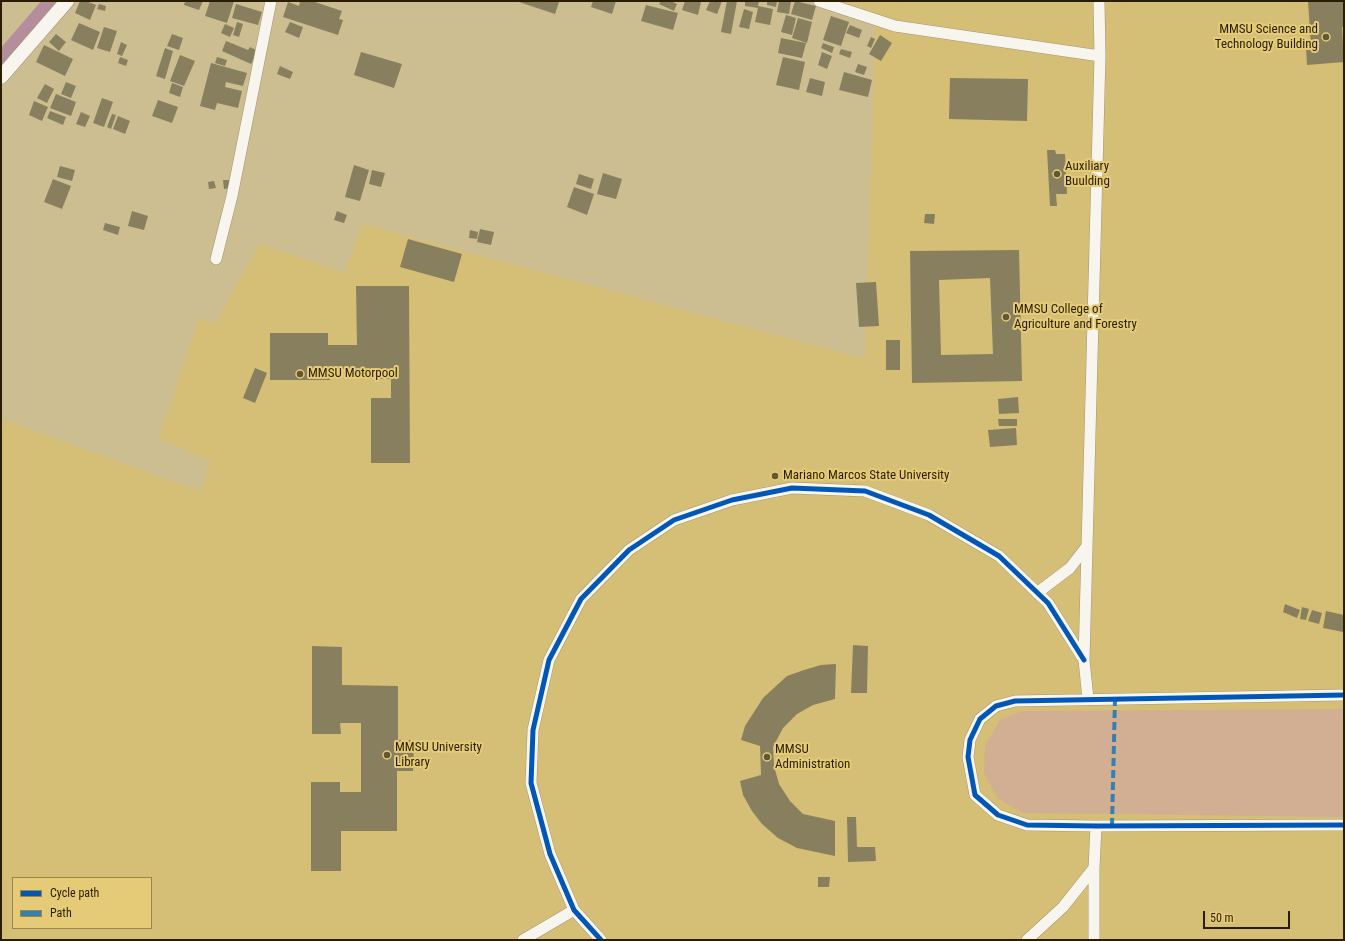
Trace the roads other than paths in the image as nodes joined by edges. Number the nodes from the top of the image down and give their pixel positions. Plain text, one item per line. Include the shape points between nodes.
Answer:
1 (67, 1) edge
2 (271, 1) edge
3 (819, 1) edge
4 (1099, 1) edge
5 (1100, 56) junction
6 (1, 77) edge
7 (216, 259) dead end
8 (1087, 546) junction
9 (1037, 593) junction
10 (1084, 660) junction
11 (1344, 695) edge
12 (1088, 699) junction
13 (1344, 825) edge
14 (1096, 826) junction
15 (1094, 868) junction
16 (574, 910) junction
17 (1034, 939) edge
18 (523, 940) edge
19 (602, 940) edge
20 (1094, 940) edge

1 - 6 street
2 - 7 street via 232,196
3 - 5 street via 895,26
4 - 5 street
5 - 8 street
8 - 9 street via 1070,568
8 - 10 street
9 - 10 street via 1048,603
9 - 16 street via 999,556 935,518 865,491 792,488 732,500 674,520 630,550 581,599 549,660 533,730 531,783 550,854
10 - 12 street
11 - 12 street
12 - 14 street via 1015,701 996,706 980,719 970,740 968,757 976,795 998,815 1027,825
13 - 14 street
14 - 15 street
15 - 17 street
15 - 20 street
16 - 18 street
16 - 19 street

